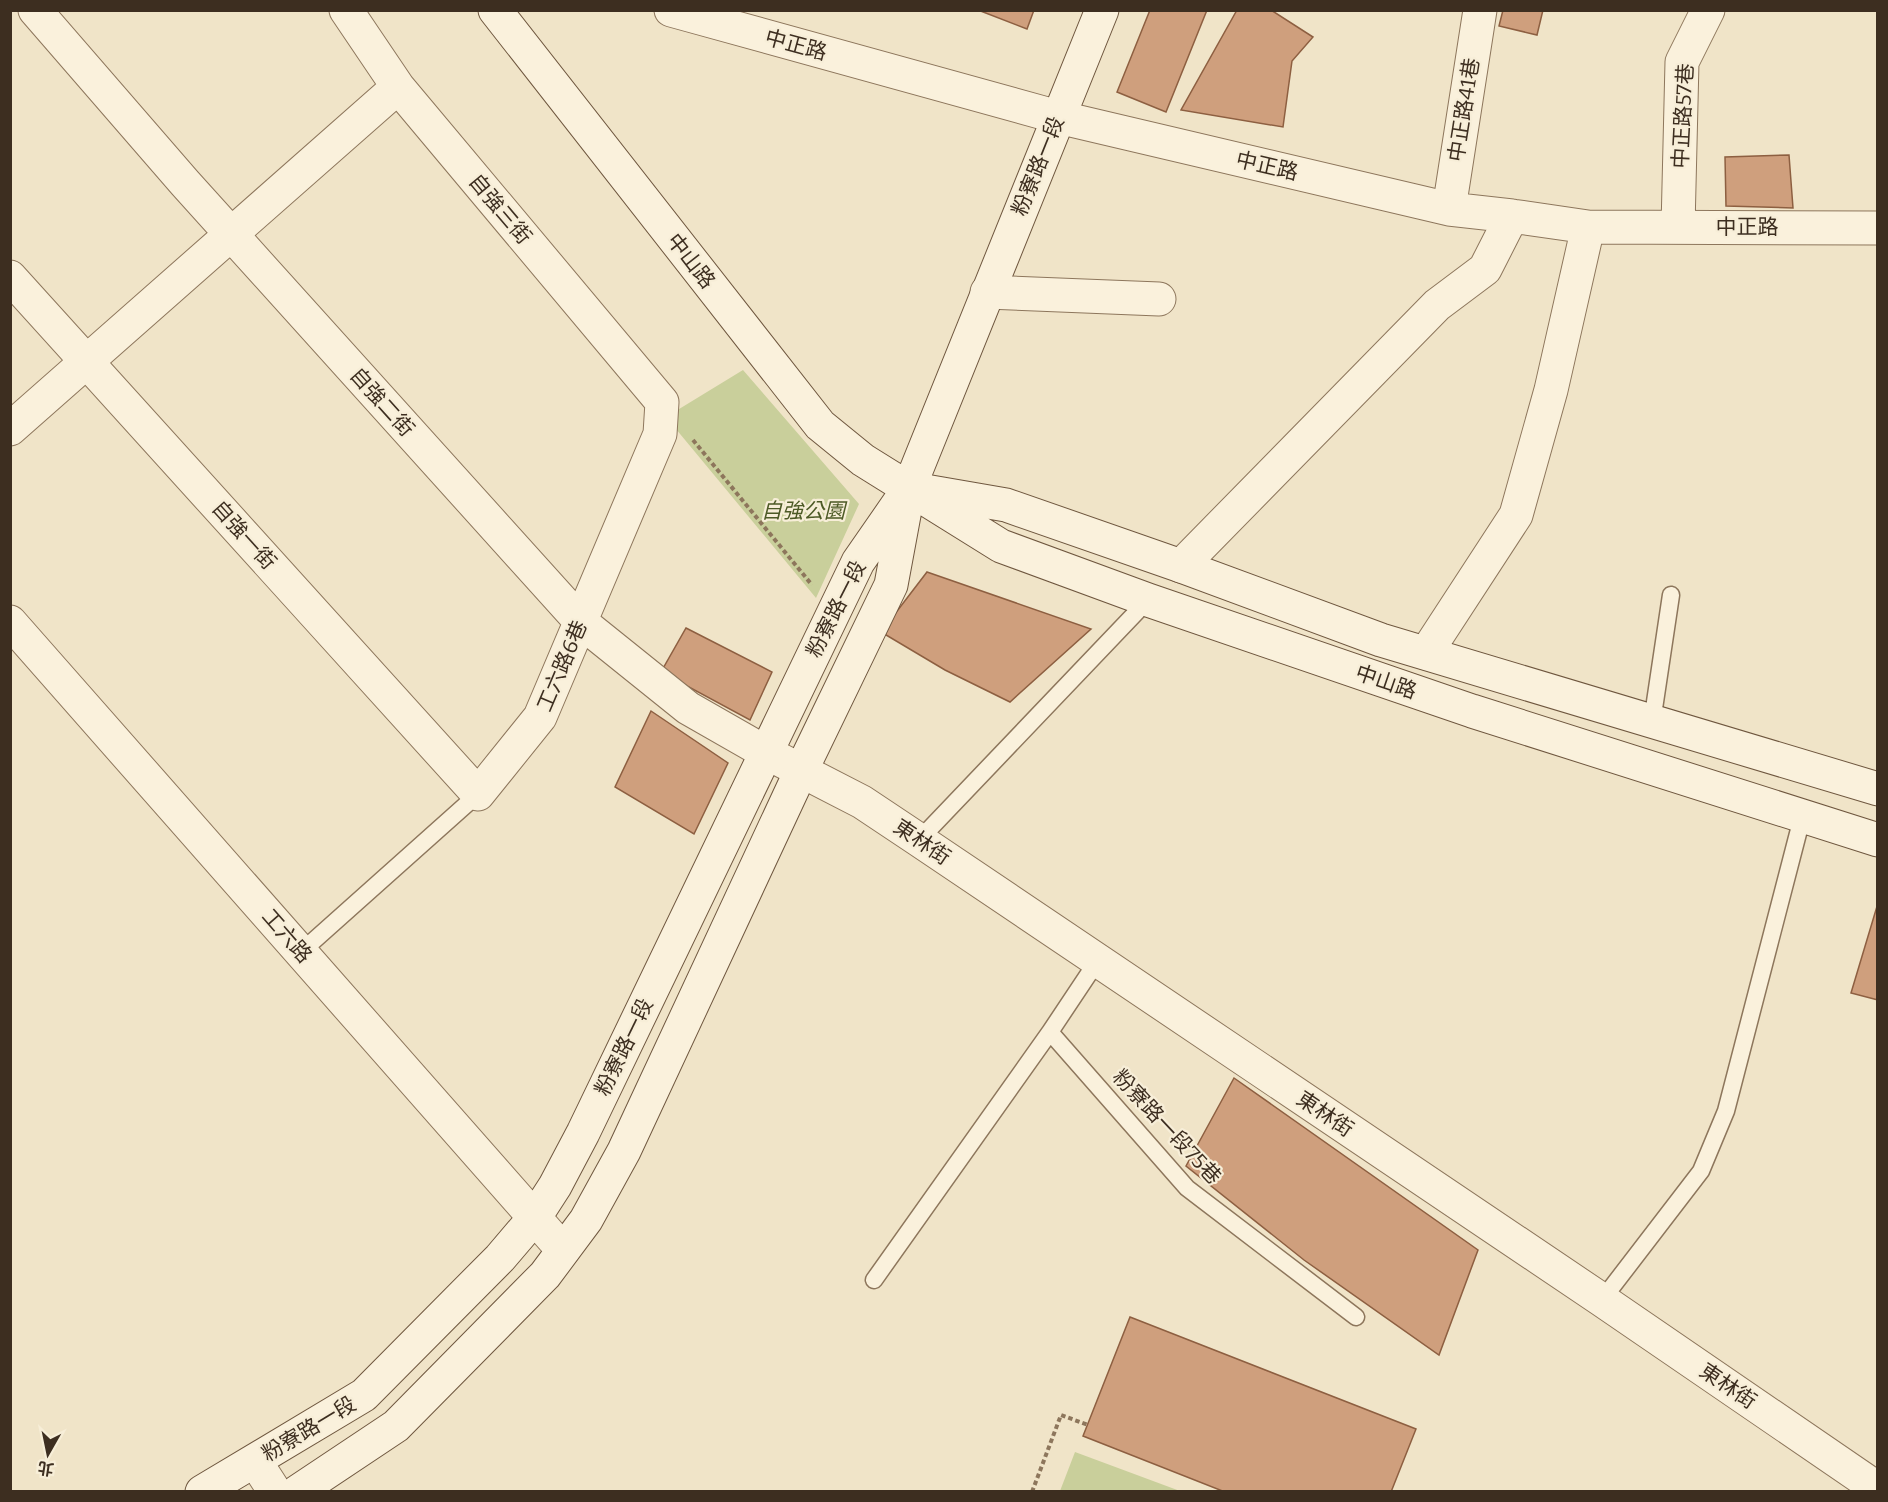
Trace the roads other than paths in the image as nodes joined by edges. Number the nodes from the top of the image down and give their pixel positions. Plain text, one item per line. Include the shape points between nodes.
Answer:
1 (35, 10) edge
2 (346, 10) edge
3 (495, 10) edge
4 (670, 10) edge
5 (1102, 10) edge
6 (1480, 10) edge
7 (1708, 10) edge
8 (398, 87) junction
9 (1058, 117) junction
10 (1449, 209) junction
11 (1512, 216) junction
12 (1588, 227) junction
13 (1678, 227) junction
14 (1878, 228) edge
15 (231, 235) junction
16 (10, 277) edge
17 (987, 292) junction
18 (1159, 299) dead end
19 (87, 362) junction
20 (662, 402) joint
21 (10, 429) edge
22 (909, 488) junction
23 (1181, 566) junction
24 (1671, 595) dead end
25 (1148, 600) junction
26 (10, 622) edge
27 (581, 622) junction
28 (1426, 653) junction
29 (1652, 722) junction
30 (765, 752) junction
31 (801, 771) junction
32 (1878, 789) edge
33 (478, 794) junction
34 (1802, 818) junction
35 (919, 840) junction
36 (1878, 840) edge
37 (301, 952) junction
38 (1098, 960) junction
39 (1050, 1032) junction
40 (535, 1217) junction
41 (563, 1250) junction
42 (874, 1280) dead end
43 (1602, 1300) junction
44 (1356, 1317) dead end
45 (255, 1461) junction
46 (1878, 1489) edge
47 (202, 1491) edge
48 (275, 1491) edge
49 (297, 1491) edge

1 - 15 street, 自強二街
2 - 8 street, 自強三街
3 - 22 street, 中山路 via 820,425 863,460
4 - 9 street, 中正路
5 - 9 street, 粉寮路一段
6 - 10 street, 中正路41巷
7 - 13 street, 中正路57巷 via 1682,62
8 - 15 street
8 - 20 street, 自強三街
9 - 10 street, 中正路
9 - 17 street, 粉寮路一段
10 - 11 street, 中正路
11 - 12 street, 中正路
11 - 23 street via 1485,269 1437,305
12 - 13 street, 中正路
12 - 28 street via 1551,390 1516,515
13 - 14 street, 中正路
15 - 19 street
15 - 27 street, 自強二街
16 - 19 street, 自強一街
17 - 18 street
17 - 22 street, 粉寮路一段
19 - 21 street
19 - 33 street, 自強一街
20 - 27 street, 工六路6巷 via 660,434
22 - 23 street, 中山路 via 1006,505
22 - 25 street, 中山路 via 1001,546
22 - 30 street, 粉寮路一段 via 858,562
22 - 31 street, 粉寮路一段 via 891,585
23 - 28 street, 中山路
24 - 29 lane
25 - 34 street, 中山路
25 - 35 lane
26 - 37 street, 工六路
27 - 30 street, 自強二街 via 688,708
27 - 33 street, 工六路6巷 via 540,717
28 - 29 street, 中山路
29 - 32 street, 中山路
30 - 31 street, 東林街
30 - 40 street, 粉寮路一段 via 583,1133
31 - 35 street, 東林街 via 861,802
31 - 41 street, 粉寮路一段 via 624,1151 586,1220
33 - 37 lane, 工六路6巷
34 - 36 street, 中山路
34 - 43 lane via 1726,1111 1701,1171
35 - 38 street, 東林街
37 - 40 street, 工六路
38 - 39 lane
38 - 43 street, 東林街
39 - 42 lane
39 - 44 lane, 粉寮路一段75巷 via 1187,1188
40 - 41 street, 工六路
40 - 45 street, 粉寮路一段 via 500,1258 364,1395
41 - 49 street, 粉寮路一段 via 545,1275 396,1426
43 - 46 street, 東林街
45 - 47 street, 粉寮路一段
45 - 48 street

